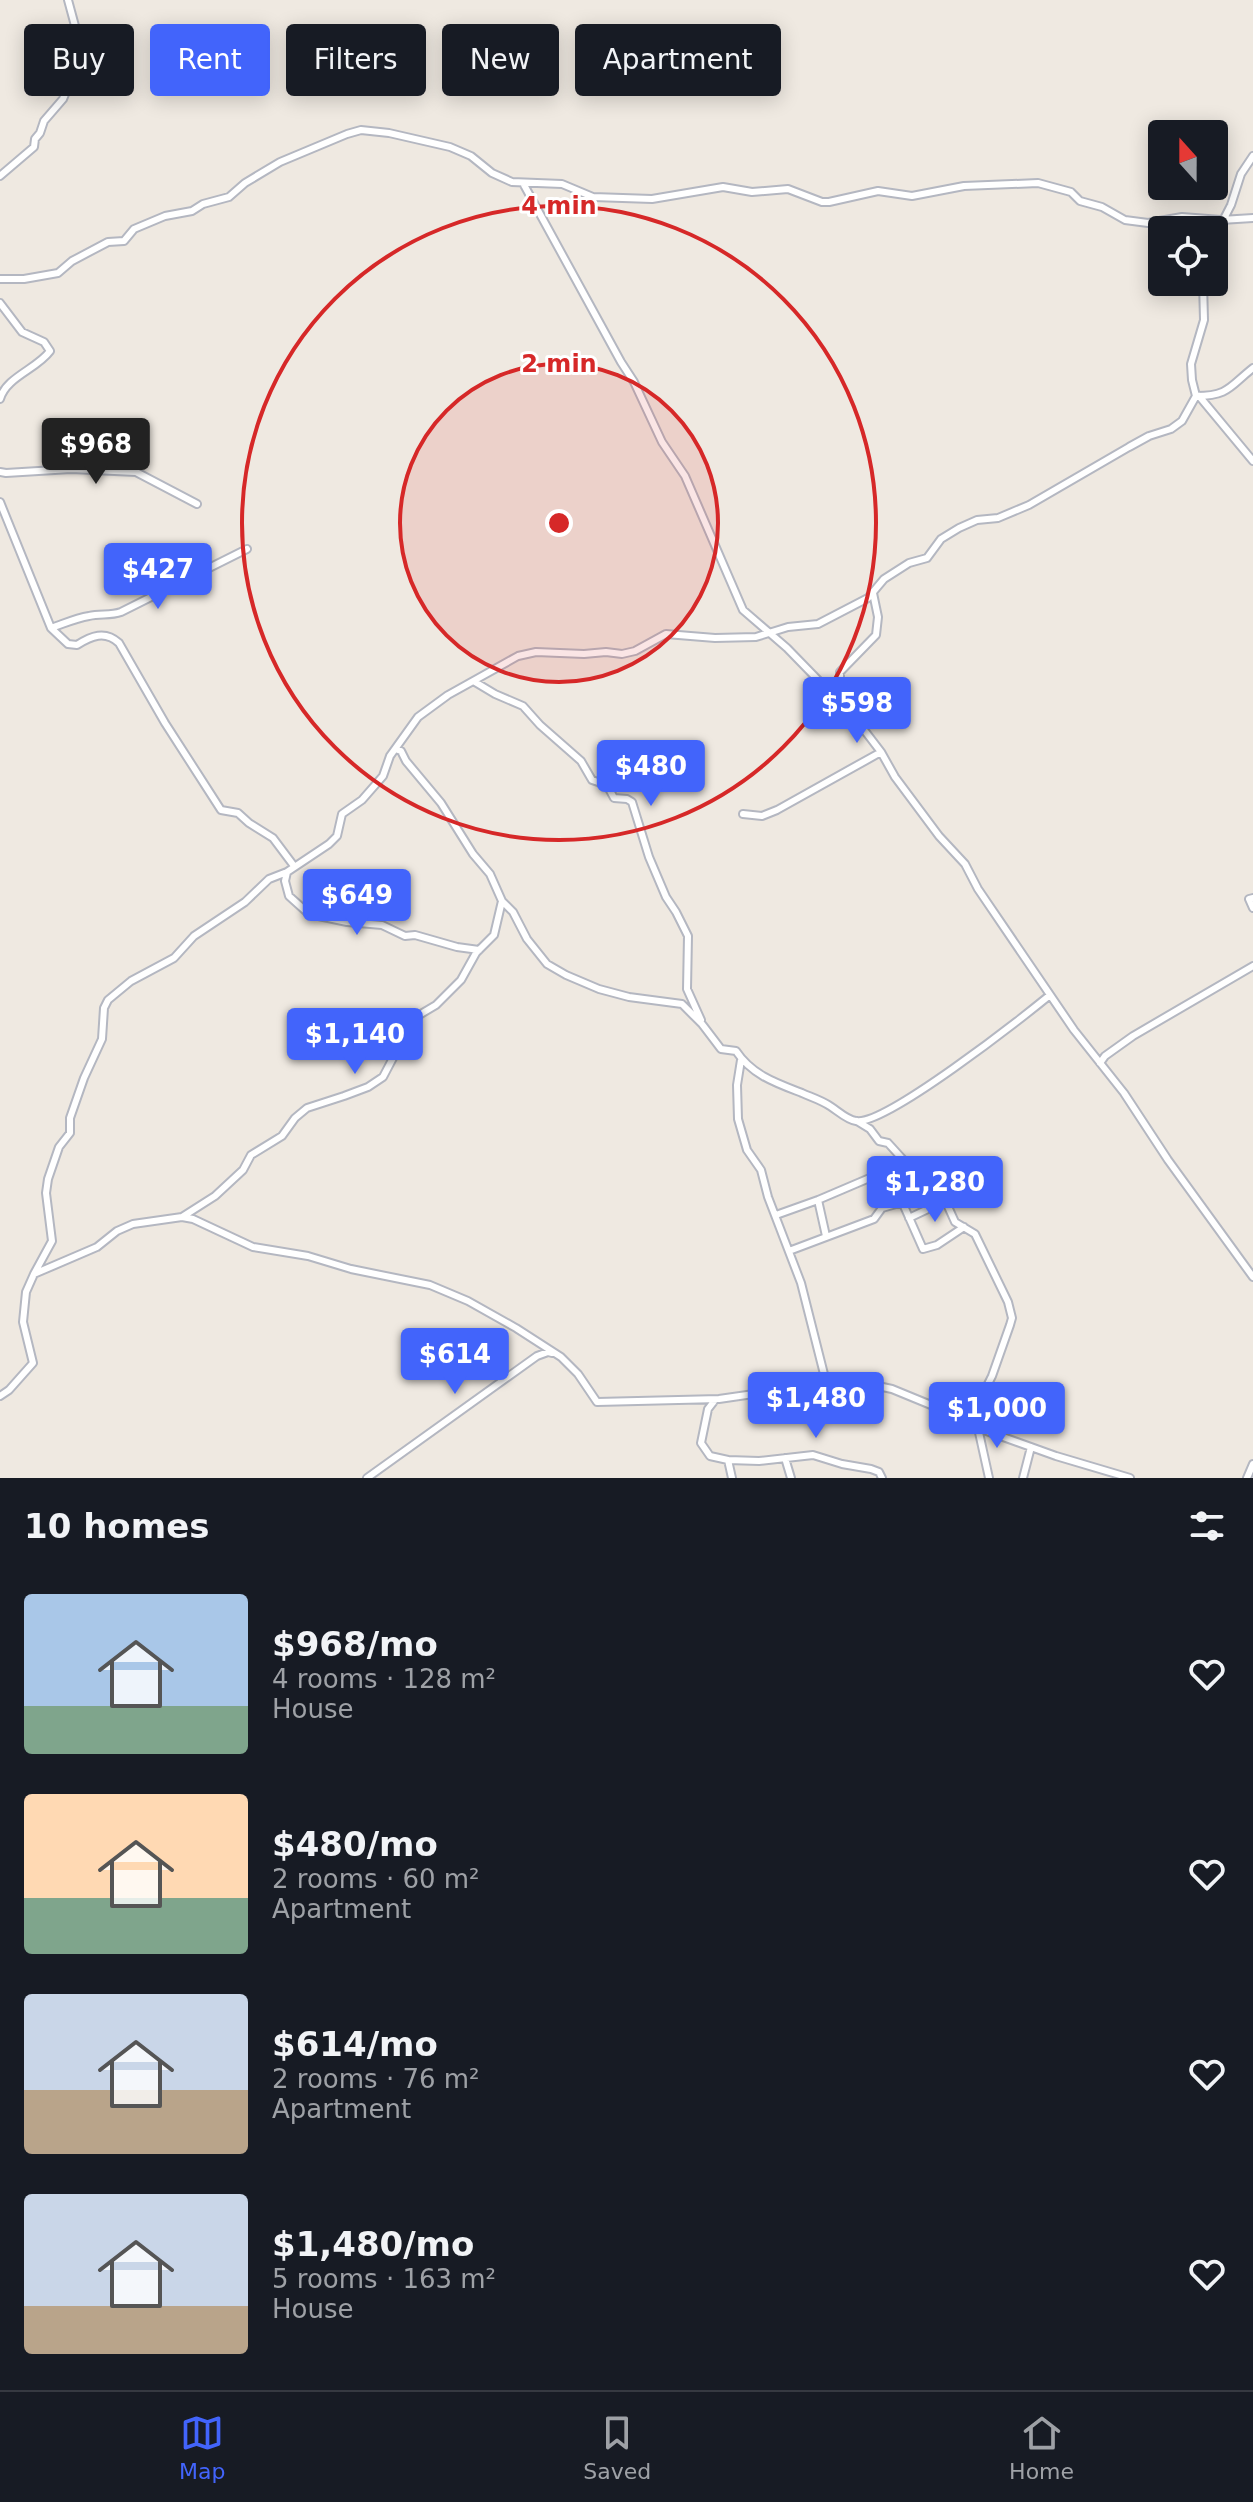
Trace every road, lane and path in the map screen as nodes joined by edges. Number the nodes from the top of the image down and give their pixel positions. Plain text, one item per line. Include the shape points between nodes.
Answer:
1 (68, 0) edge
2 (1253, 156) edge
3 (0, 176) edge
4 (523, 183) junction
5 (1224, 216) edge
6 (1253, 218) edge
7 (1228, 220) edge
8 (1148, 222) edge
9 (0, 279) edge
10 (1203, 296) edge
11 (0, 303) edge
12 (1253, 368) edge
13 (1198, 396) junction
14 (0, 399) edge
15 (1253, 461) edge
16 (0, 472) edge
17 (0, 502) edge
18 (197, 504) dead end
19 (247, 549) dead end
20 (873, 593) junction
21 (51, 628) junction
22 (770, 634) junction
23 (475, 682) junction
24 (840, 701) junction
25 (395, 749) junction
26 (881, 752) junction
27 (743, 814) dead end
28 (294, 866) junction
29 (287, 872) junction
30 (1253, 898) edge
31 (502, 901) junction
32 (1253, 908) edge
33 (481, 950) junction
34 (1253, 966) edge
35 (1050, 995) junction
36 (702, 1024) junction
37 (741, 1060) junction
38 (1100, 1063) junction
39 (857, 1121) junction
40 (908, 1165) junction
41 (886, 1171) junction
42 (932, 1187) junction
43 (918, 1195) junction
44 (818, 1200) junction
45 (947, 1200) junction
46 (902, 1203) junction
47 (926, 1211) junction
48 (776, 1215) junction
49 (182, 1217) junction
50 (909, 1218) junction
51 (964, 1227) junction
52 (826, 1236) junction
53 (789, 1251) junction
54 (1250, 1268) edge
55 (34, 1274) junction
56 (1253, 1277) edge
57 (552, 1353) junction
58 (827, 1386) junction
59 (0, 1396) edge
60 (719, 1399) junction
61 (978, 1428) junction
62 (1031, 1447) junction
63 (785, 1458) junction
64 (728, 1460) junction
65 (1253, 1464) edge
66 (367, 1478) edge
67 (732, 1478) edge
68 (791, 1478) edge
69 (882, 1478) edge
70 (989, 1478) edge
71 (1023, 1478) edge
72 (1130, 1478) edge
73 (1247, 1478) edge

1 - 3 street via 81,48 70,82 34,147
2 - 5 street
4 - 8 street via 551,182 593,197 632,199 723,187 752,192 788,189 829,202 878,191 912,196 964,186 1038,183 1071,192 1125,220
4 - 9 street via 502,178 450,147 355,131 280,162 229,197 134,229 124,241 108,242 58,273
4 - 22 street via 685,476 737,601
6 - 7 street
10 - 13 street via 1204,320 1191,364
11 - 14 street via 22,332 44,342 50,351 4,389
12 - 13 street via 1231,389
13 - 15 street
13 - 20 street via 1171,429 1149,436 1029,505 959,528 941,539 927,558 884,579
16 - 18 street via 136,472
17 - 21 street
19 - 21 street via 121,612
20 - 22 street via 818,624
20 - 24 street via 876,635 840,672
21 - 28 street via 68,644 93,635 114,638 216,805 225,813 238,813 277,841
22 - 23 street via 666,634 622,654 528,653
22 - 24 street
23 - 25 street via 418,717
23 - 36 street via 523,706 581,761 592,780 607,785 614,798 632,802 649,857 688,936 687,989
24 - 26 street
25 - 28 street via 383,776 342,814 334,840
25 - 31 street via 441,803 490,874
26 - 27 street via 777,810 762,816
26 - 35 street via 965,864
28 - 29 street
29 - 33 street via 289,896 309,914 382,925 405,936
29 - 55 street via 269,879 194,936 174,958 108,1000 102,1039 48,1179 52,1241
30 - 32 street
31 - 33 street via 497,930
31 - 36 street via 555,969 599,989 682,1004
33 - 49 street via 461,980 414,1018 383,1077 307,1108 282,1136 251,1155 215,1196
34 - 38 street via 1133,1036
35 - 38 street
35 - 39 street via 938,1080 885,1112
36 - 37 street via 718,1047 736,1051
37 - 39 street via 770,1081
37 - 48 street via 738,1119
38 - 54 street via 1224,1240
39 - 40 street
40 - 41 street
40 - 42 street
41 - 44 street
41 - 46 street
42 - 43 street
42 - 45 street
43 - 46 street
43 - 47 street
44 - 48 street
44 - 52 street
45 - 47 street
45 - 51 street via 955,1222
46 - 50 street
46 - 52 street
47 - 50 street
48 - 53 street
49 - 55 street via 124,1227 97,1247
49 - 57 street via 253,1247 430,1285 504,1321
50 - 51 street via 925,1249
51 - 61 street via 975,1234 988,1256 1012,1318 982,1392
52 - 53 street
53 - 58 street
54 - 56 street
55 - 59 street via 23,1322 33,1363
57 - 60 street via 578,1374 597,1402
57 - 66 street via 537,1356
58 - 60 street
58 - 61 street via 864,1383 892,1389
60 - 64 street via 708,1409 701,1443 710,1456
61 - 62 street
61 - 70 street
62 - 71 street
62 - 72 street
63 - 64 street
63 - 68 street
63 - 69 street via 813,1455 871,1469
64 - 67 street
65 - 73 street

